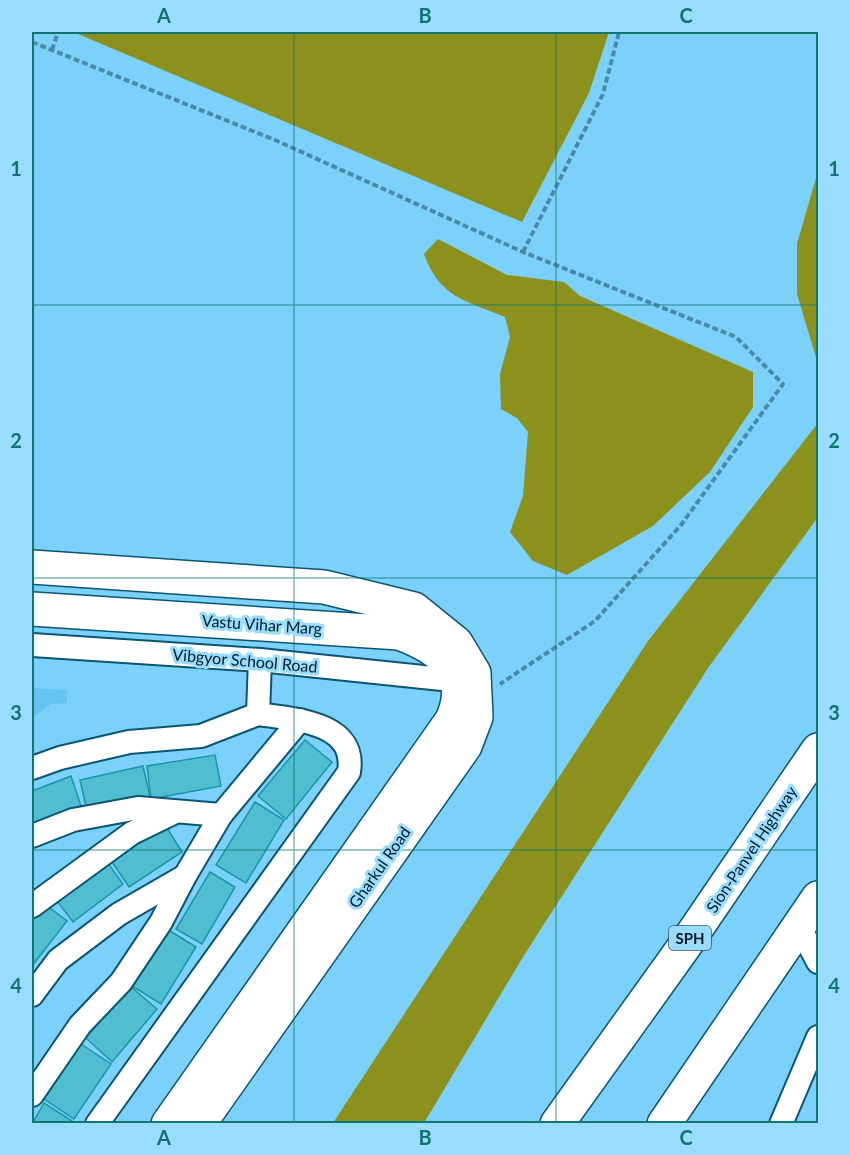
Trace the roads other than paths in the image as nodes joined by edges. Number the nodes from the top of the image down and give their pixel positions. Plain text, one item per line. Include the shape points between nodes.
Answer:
1 (32, 567) edge
2 (74, 570) junction
3 (58, 611) edge
4 (32, 645) edge
5 (260, 660) junction
6 (464, 689) junction
7 (258, 714) junction
8 (300, 720) junction
9 (819, 750) edge
10 (32, 768) edge
11 (177, 811) junction
12 (221, 815) junction
13 (32, 836) edge
14 (185, 876) junction
15 (819, 898) edge
16 (32, 906) edge
17 (799, 926) junction
18 (819, 962) edge
19 (32, 995) edge
20 (819, 1037) edge
21 (32, 1095) edge
22 (97, 1124) edge
23 (168, 1124) edge
24 (199, 1124) edge
25 (557, 1124) edge
26 (664, 1124) edge
27 (782, 1124) edge

1 - 2 main road
2 - 3 main road
2 - 6 main road, Gharkul Road via 324,587 414,609 464,652 474,673
3 - 6 main road, Vastu Vihar Marg via 399,633 440,654
4 - 5 street, Vibgyor School Road
5 - 6 street, Vibgyor School Road via 442,679
5 - 7 street
6 - 23 main road, Gharkul Road via 444,732
6 - 24 main road, Gharkul Road via 476,717 465,746
7 - 8 street
7 - 10 street via 201,736 129,742
8 - 12 street
8 - 22 street via 342,739 352,757 349,772
9 - 25 main road, Sion-Panvel Highway / SPH
11 - 12 street
11 - 13 street via 138,808 73,820
11 - 16 street via 132,833
12 - 14 street
14 - 19 street via 119,914 58,960
14 - 21 street via 161,922 121,982 80,1025
15 - 17 main road
17 - 18 street
17 - 26 main road
20 - 27 street

